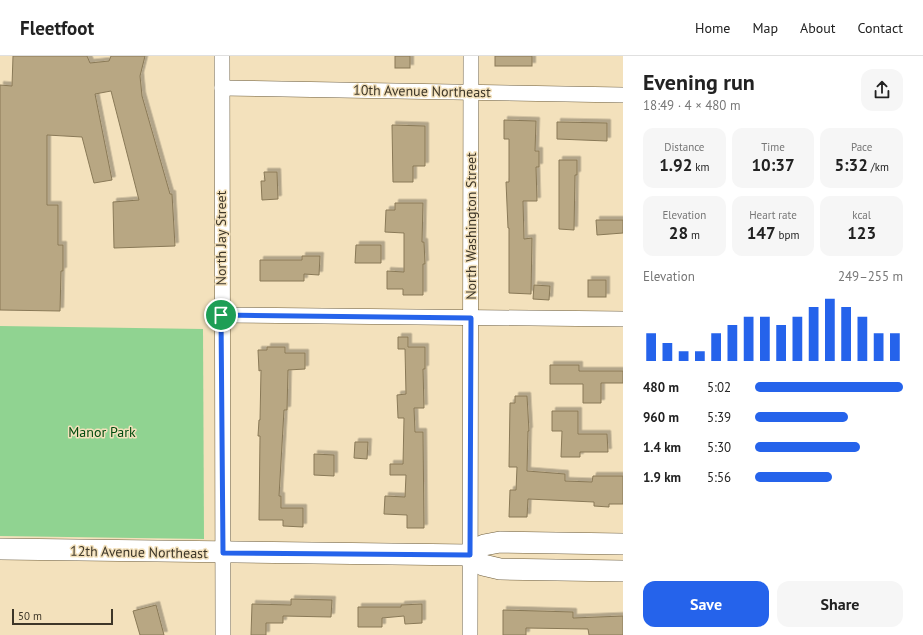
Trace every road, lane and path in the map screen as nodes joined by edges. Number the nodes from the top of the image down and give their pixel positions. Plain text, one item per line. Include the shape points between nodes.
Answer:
1 (222, 56) edge
2 (471, 56) edge
3 (222, 88) junction
4 (471, 92) junction
5 (623, 95) edge
6 (221, 315) junction
7 (471, 318) junction
8 (623, 319) edge
9 (623, 544) edge
10 (0, 550) edge
11 (223, 553) junction
12 (470, 555) junction
13 (623, 571) edge
14 (223, 635) edge
15 (470, 635) edge

1 - 3 street, North Jay Street
2 - 4 street, North Washington Street
3 - 4 street, 10th Avenue Northeast
3 - 6 street, North Jay Street
4 - 5 street, 10th Avenue Northeast
4 - 7 street, North Washington Street
6 - 7 street
6 - 11 street, North Jay Street
7 - 8 street
7 - 12 street, North Washington Street
9 - 12 street via 500,542 484,545
10 - 11 street, 12th Avenue Northeast
11 - 12 street, 12th Avenue Northeast
11 - 14 street, North Jay Street
12 - 13 street via 483,564 500,569
12 - 15 street, North Washington Street

